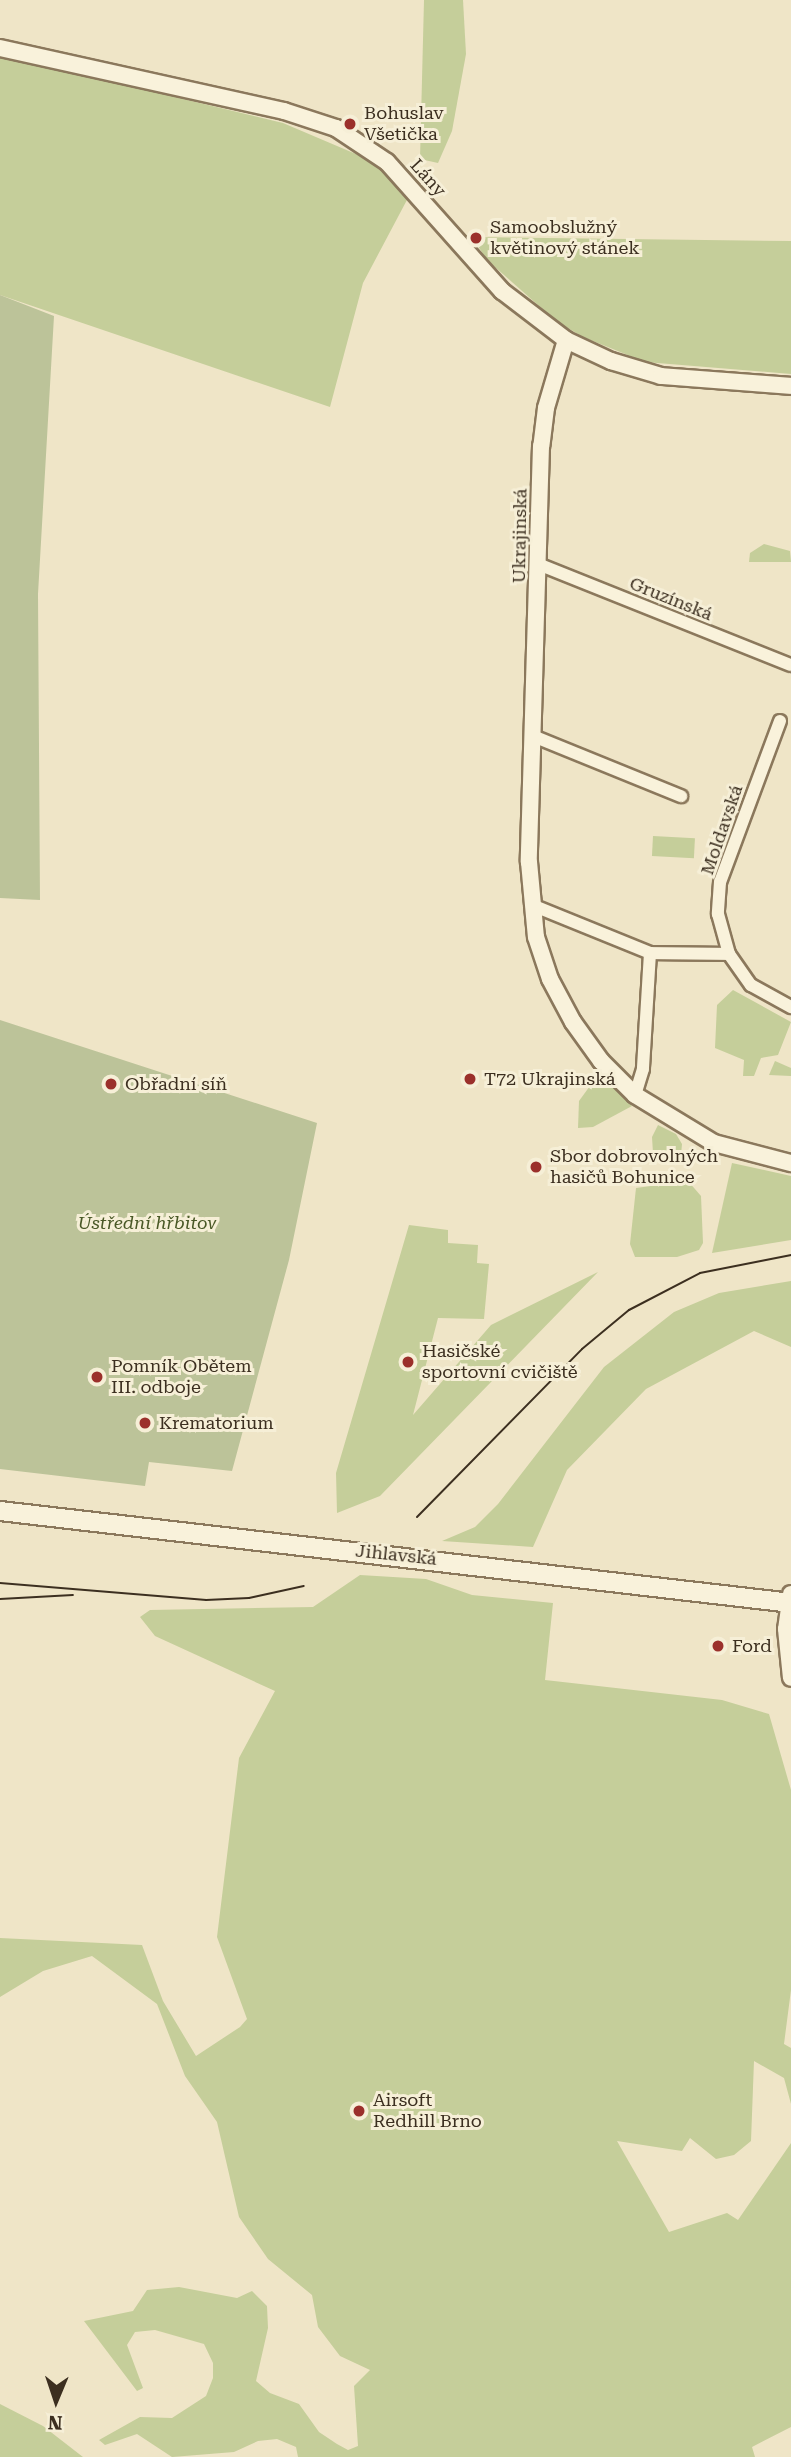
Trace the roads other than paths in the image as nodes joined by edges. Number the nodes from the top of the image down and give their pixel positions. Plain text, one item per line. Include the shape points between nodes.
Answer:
1 (0, 48) edge
2 (566, 340) junction
3 (791, 386) edge
4 (538, 564) junction
5 (791, 665) edge
6 (780, 721) dead end
7 (533, 736) junction
8 (681, 796) dead end
9 (532, 905) junction
10 (650, 953) junction
11 (729, 954) junction
12 (791, 1007) edge
13 (635, 1096) junction
14 (791, 1163) edge
15 (0, 1511) edge
16 (790, 1600) edge
17 (791, 1678) edge

1 - 2 street, Lány via 284,111 351,135 405,181 502,291
2 - 3 street, Lány via 611,361 661,376
2 - 4 street, Ukrajinská via 542,433
4 - 5 street, Gruzínská
4 - 7 street, Ukrajinská
6 - 11 street, Moldavská via 720,882 718,914
7 - 8 street
7 - 9 street, Ukrajinská
9 - 10 street
9 - 13 street, Ukrajinská via 550,979 573,1022 601,1061
10 - 11 street
10 - 13 street via 643,1069
11 - 12 street, Moldavská via 751,985
13 - 14 street, Ukrajinská via 714,1143
15 - 16 main road, Jihlavská
16 - 17 street

